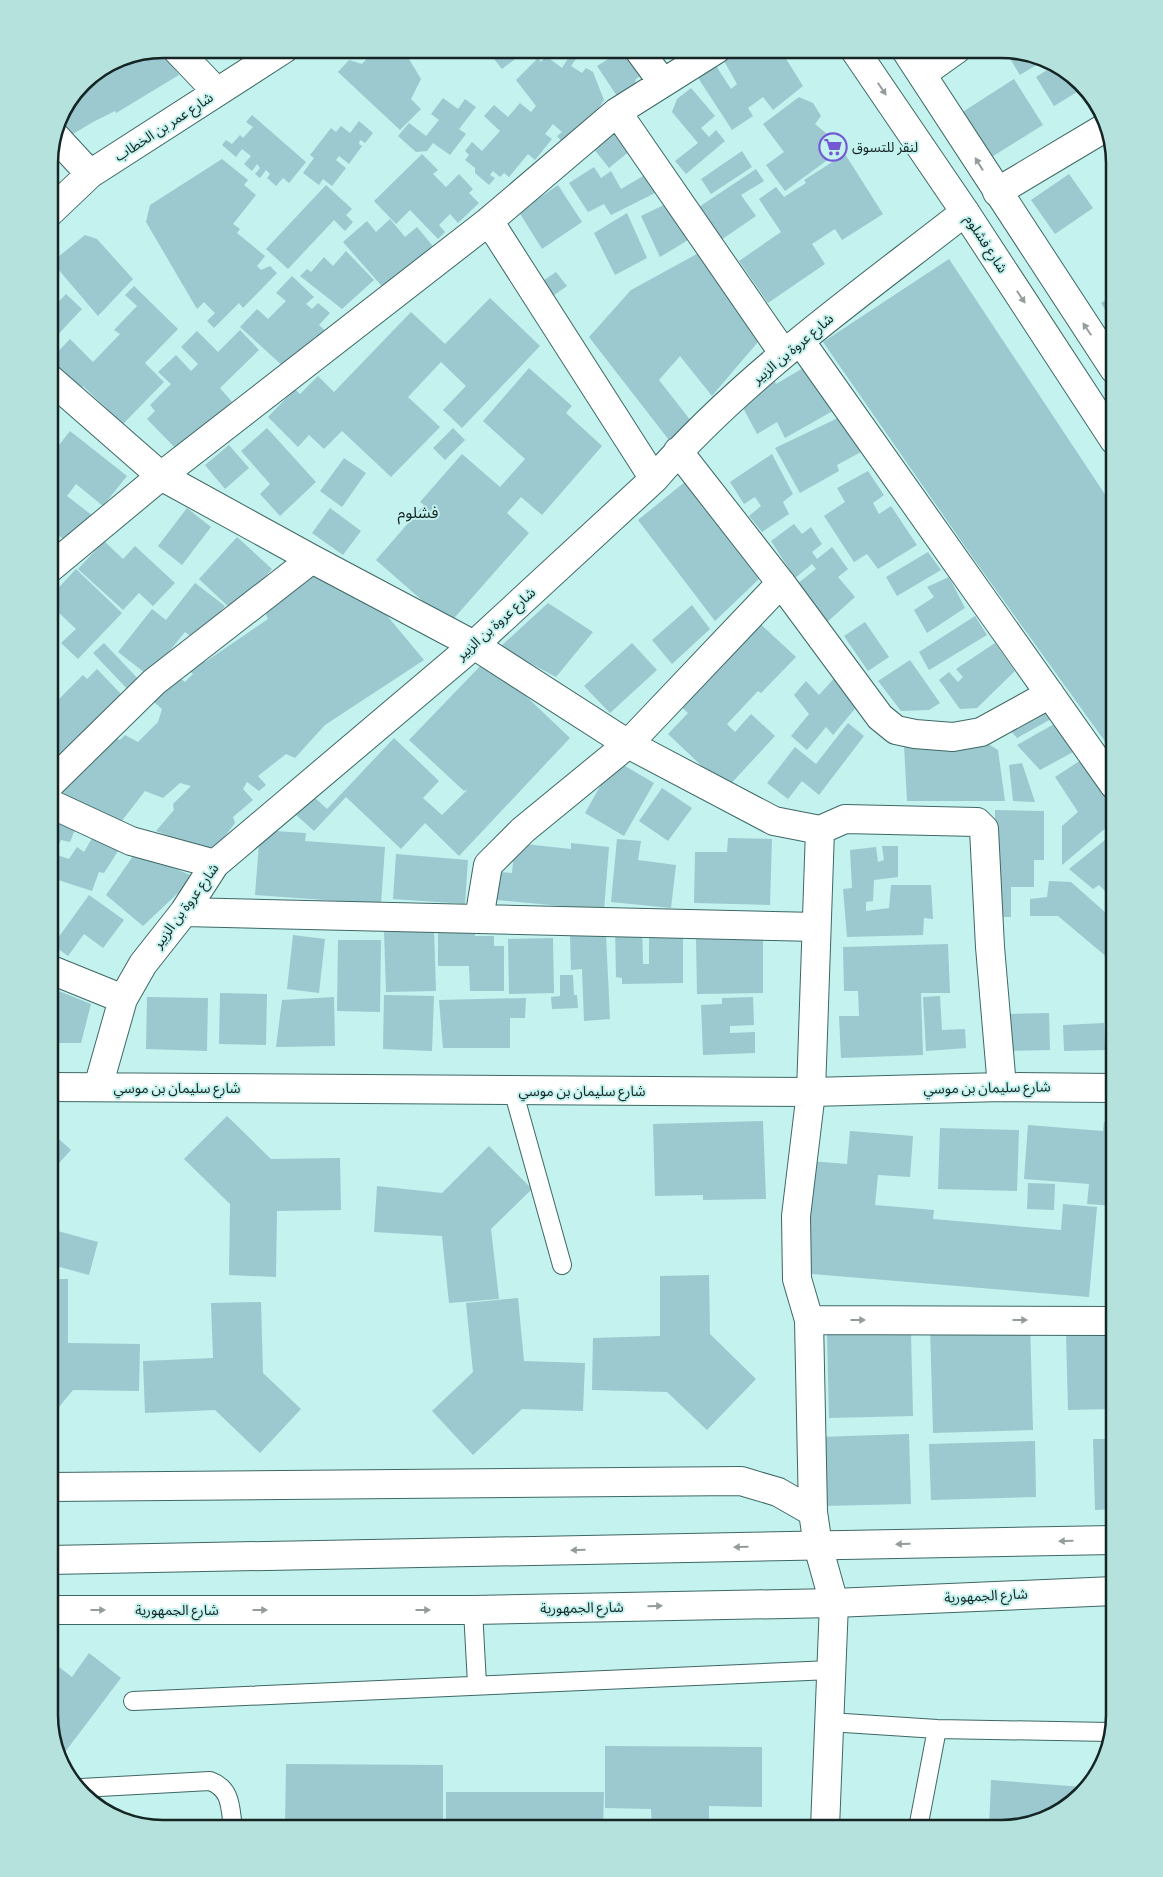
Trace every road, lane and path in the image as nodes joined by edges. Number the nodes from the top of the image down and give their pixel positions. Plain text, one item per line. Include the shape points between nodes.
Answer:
1 (185, 58) edge
2 (270, 58) edge
3 (645, 58) edge
4 (703, 58) edge
5 (860, 58) edge
6 (911, 58) edge
7 (944, 58) edge
8 (922, 74) junction
9 (663, 83) junction
10 (217, 92) junction
11 (616, 112) junction
12 (1101, 130) edge
13 (60, 141) edge
14 (90, 174) junction
15 (997, 192) junction
16 (58, 204) edge
17 (965, 212) junction
18 (489, 221) junction
19 (792, 348) junction
20 (1106, 357) edge
21 (58, 386) edge
22 (1106, 428) edge
23 (678, 451) junction
24 (162, 476) junction
25 (654, 479) junction
26 (312, 559) junction
27 (58, 562) edge
28 (781, 582) junction
29 (474, 644) junction
30 (1050, 694) junction
31 (628, 744) junction
32 (1106, 774) edge
33 (58, 776) edge
34 (58, 807) edge
35 (820, 830) junction
36 (216, 864) junction
37 (184, 912) junction
38 (479, 919) junction
39 (816, 927) junction
40 (58, 973) edge
41 (123, 999) junction
42 (58, 1087) edge
43 (98, 1087) junction
44 (1002, 1087) junction
45 (1106, 1088) edge
46 (513, 1090) junction
47 (811, 1092) junction
48 (562, 1265) dead end
49 (809, 1320) junction
50 (1106, 1320) edge
51 (58, 1487) edge
52 (812, 1512) junction
53 (1106, 1540) edge
54 (818, 1546) junction
55 (58, 1560) edge
56 (1106, 1591) edge
57 (834, 1603) junction
58 (58, 1610) edge
59 (473, 1610) junction
60 (831, 1670) junction
61 (477, 1684) junction
62 (134, 1701) dead end
63 (828, 1722) junction
64 (937, 1729) junction
65 (1104, 1732) edge
66 (88, 1788) edge
67 (232, 1819) edge
68 (825, 1820) edge
69 (920, 1820) edge

1 - 10 street
2 - 10 street, شارع عمر بن الخطاب
3 - 9 street
4 - 9 street
5 -> 17 street, شارع فشلوم
6 - 8 street
7 - 8 street
15 -> 8 street
9 - 11 street
10 - 14 street, شارع عمر بن الخطاب
11 - 18 street
11 - 19 street
12 - 15 street
13 - 14 street
14 - 16 street, شارع عمر بن الخطاب
20 -> 15 street
17 - 19 street, شارع عروة بن الزبير
17 -> 22 street, شارع فشلوم
18 - 24 street
18 - 25 street
19 - 23 street, شارع عروة بن الزبير
19 - 30 street
21 - 24 street
23 - 25 street, شارع عروة بن الزبير
23 - 28 street
24 - 26 street
24 - 27 street
25 - 29 street, شارع عروة بن الزبير
26 - 29 street
26 - 33 street via 154,682
28 - 30 street via 880,717 896,730 953,737 982,732
28 - 31 street
29 - 31 street
29 - 36 street, شارع عروة بن الزبير
30 - 32 street
31 - 35 street via 774,821
31 - 38 street via 523,830 488,865
34 - 36 street via 131,841
35 - 39 street
35 - 44 street via 846,819 977,822 984,829
36 - 37 street, شارع عروة بن الزبير
37 - 38 street
37 - 41 street, شارع عروة بن الزبير via 143,964
38 - 39 street
39 - 47 street
40 - 41 street
41 - 43 street, شارع عروة بن الزبير
42 - 43 street, شارع سليمان بن موسي
43 - 46 street, شارع سليمان بن موسي
44 - 45 street, شارع سليمان بن موسي
44 - 47 street, شارع سليمان بن موسي
46 - 47 street, شارع سليمان بن موسي
46 - 48 lane
47 - 49 street via 796,1216 797,1279
49 -> 50 street
49 - 52 street
51 - 52 street via 741,1481 778,1492
52 - 54 street
53 -> 54 street
54 -> 55 street
54 - 57 street
56 - 57 street, شارع الجمهورية
59 -> 57 street, شارع الجمهورية
57 - 60 street
58 -> 59 street, شارع الجمهورية
59 - 61 lane
60 - 61 lane
60 - 63 street
61 - 62 lane
63 - 64 lane
63 - 68 street
64 - 65 lane
64 - 69 lane
66 - 67 lane via 210,1781 228,1793

